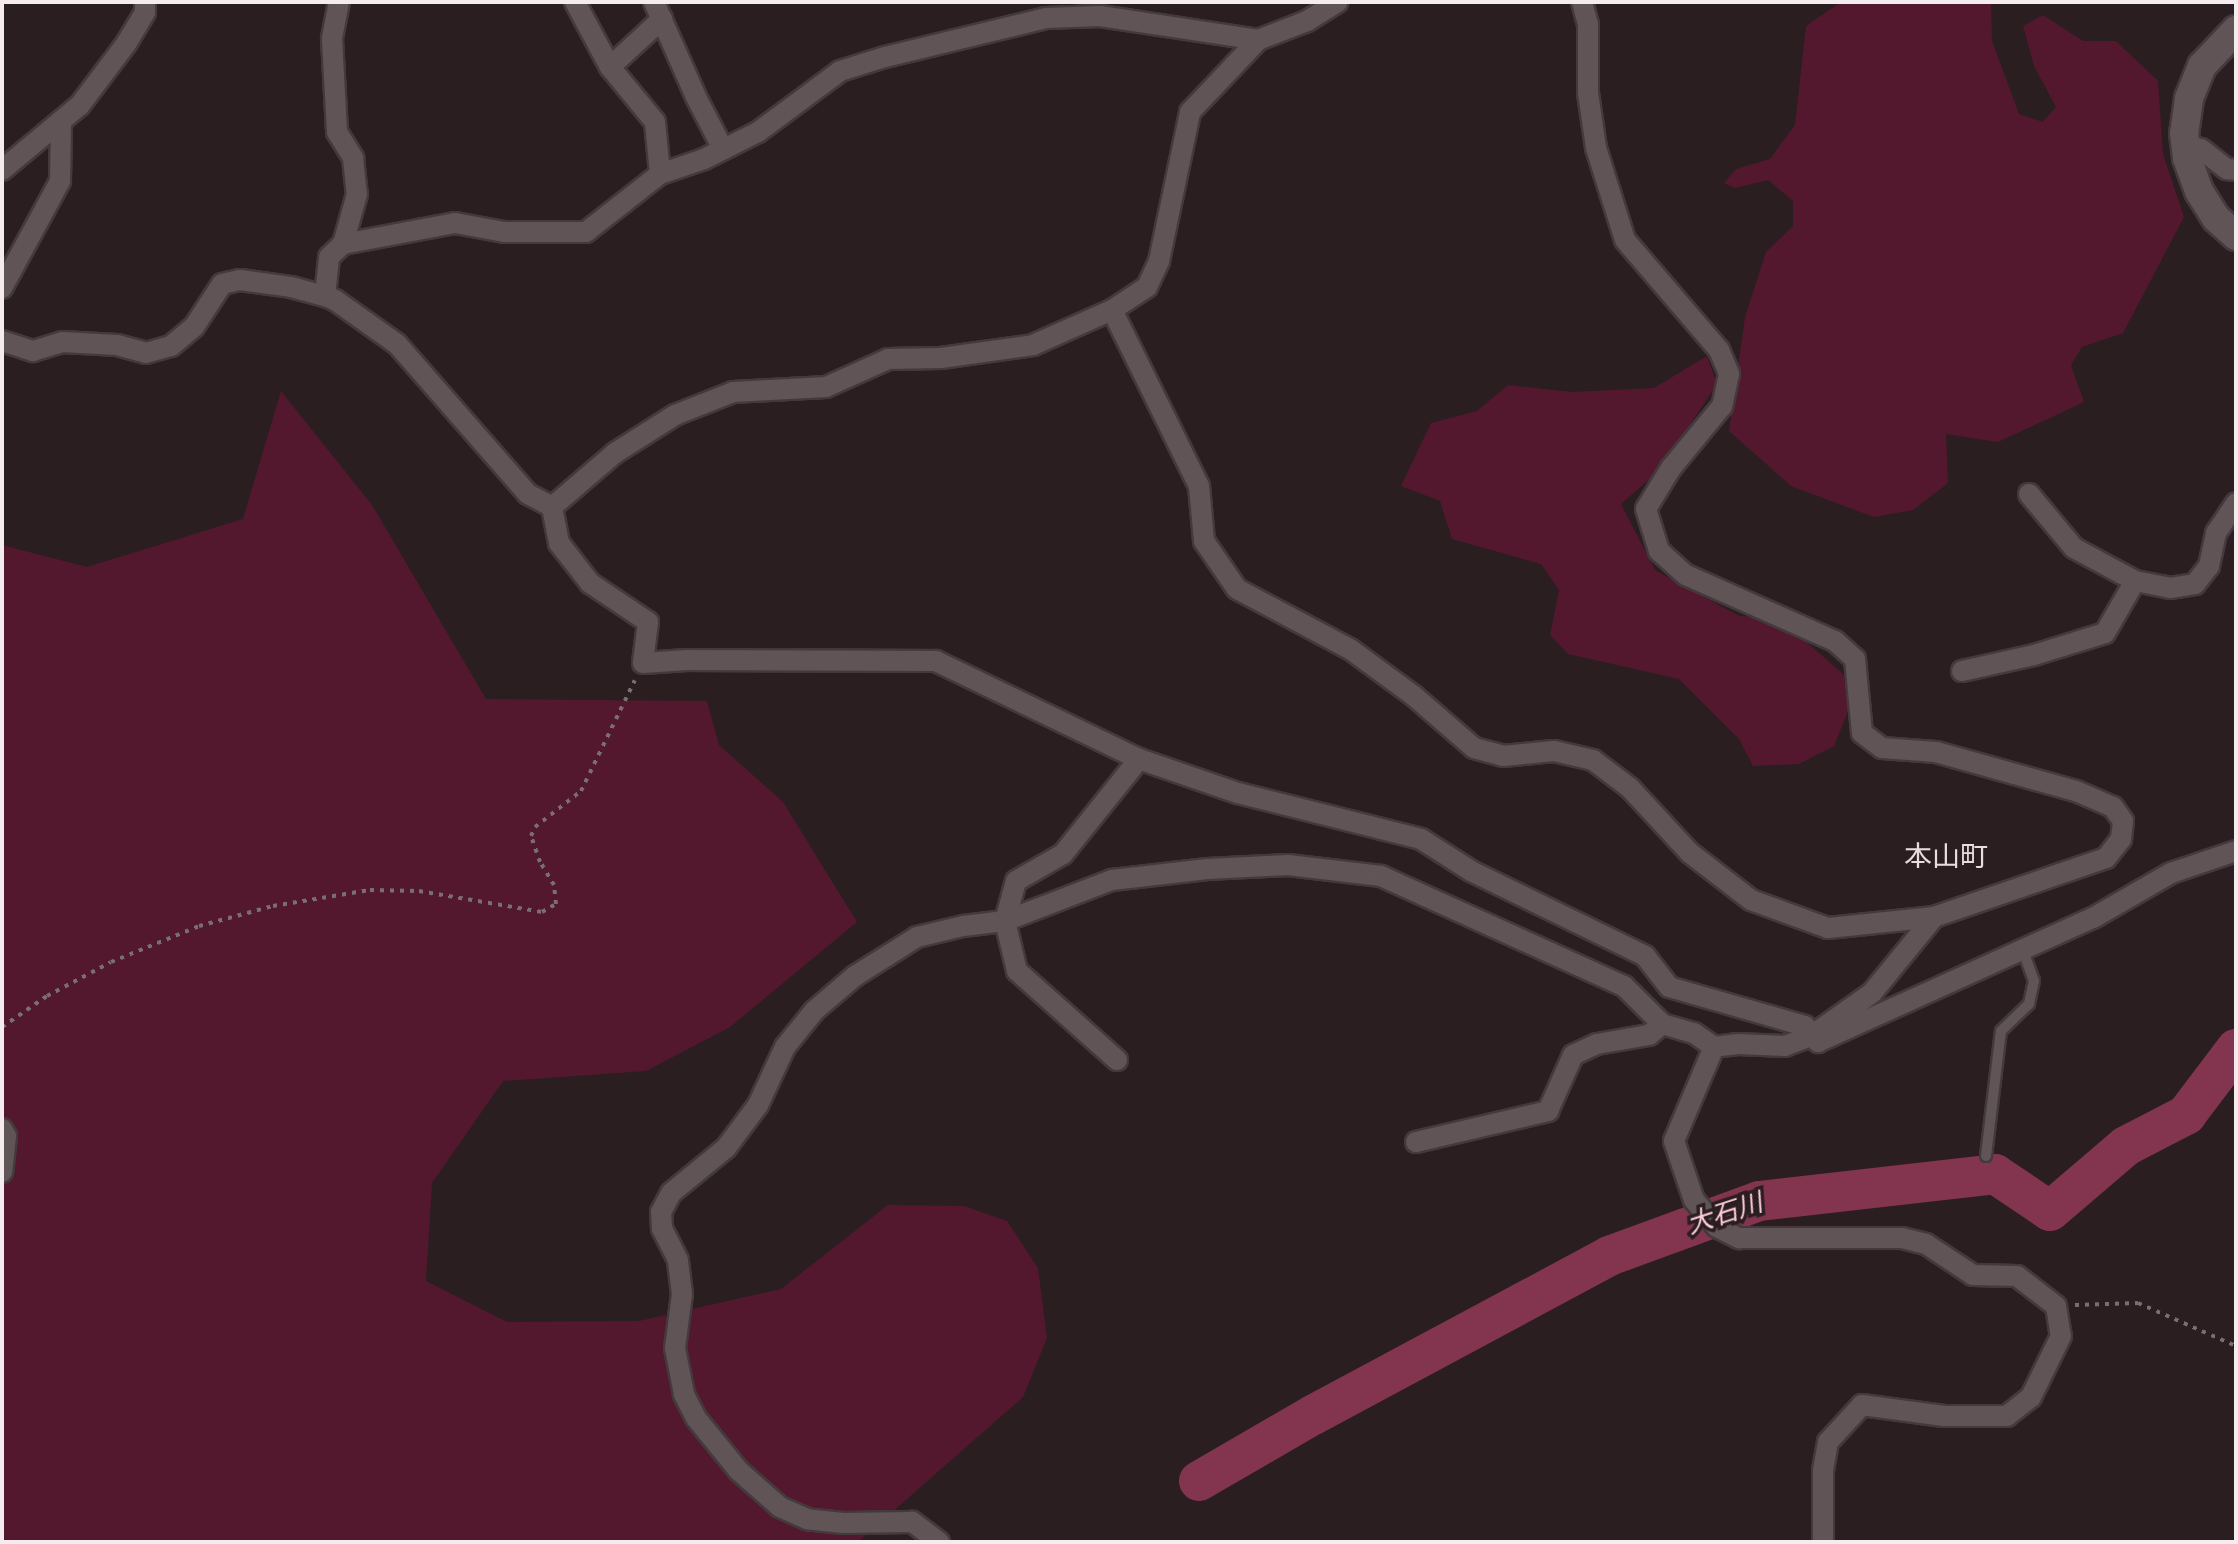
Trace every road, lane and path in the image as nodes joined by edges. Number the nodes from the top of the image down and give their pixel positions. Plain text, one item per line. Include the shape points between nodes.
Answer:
1 (145, 2) edge
2 (339, 2) edge
3 (575, 2) edge
4 (1338, 2) edge
5 (1582, 2) edge
6 (658, 11) edge
7 (2236, 30) edge
8 (1258, 40) junction
9 (610, 67) junction
10 (61, 121) junction
11 (2185, 145) junction
12 (723, 149) junction
13 (2, 170) edge
14 (2236, 170) edge
15 (660, 174) junction
16 (2236, 236) edge
17 (343, 244) junction
18 (2, 288) edge
19 (325, 296) junction
20 (1112, 310) junction
21 (2, 341) edge
22 (2029, 494) dead end
23 (2236, 503) edge
24 (552, 507) junction
25 (2135, 581) junction
26 (643, 663) junction
27 (1962, 671) dead end
28 (1139, 759) junction
29 (2236, 851) edge
30 (1934, 917) junction
31 (1005, 921) junction
32 (2023, 951) junction
33 (1662, 1024) junction
34 (2, 1027) edge
35 (1811, 1036) junction
36 (1714, 1047) junction
37 (1117, 1060) dead end
38 (2, 1129) edge
39 (1416, 1142) dead end
40 (1986, 1156) dead end
41 (2, 1172) edge
42 (2056, 1306) junction
43 (2236, 1346) edge
44 (939, 1542) edge
45 (1823, 1542) edge

1 - 10 street via 145,12 126,44 80,105
2 - 17 street via 332,39 337,132 353,158 357,194
3 - 9 street
4 - 8 street
5 - 30 street via 1596,148 1625,240 1719,350 1729,374 1722,406 1671,468 1646,509 1659,551 1686,575 1835,641 1855,659 1862,733 1882,748 1936,752 2076,791 2113,807 2123,821 2121,839 2106,858
6 - 9 street
6 - 12 street
7 - 11 main road via 2202,66 2189,99
8 - 12 street via 1100,16 1046,18 840,71 758,132
8 - 20 street via 1190,112 1159,261 1147,287
9 - 15 street via 655,122
10 - 13 street
10 - 18 street via 60,181
11 - 14 street
11 - 16 main road via 2199,191 2216,218
12 - 15 street
15 - 17 street via 586,232 504,232 455,223
17 - 19 street via 329,257
19 - 21 street via 240,280 222,284 194,327 171,346 146,353 73,342 33,351
19 - 24 street via 397,344 528,494
20 - 24 street via 1033,345 941,358 888,359 826,387 733,392 675,415 615,453
20 - 30 street via 1199,486 1204,541 1237,589 1350,649 1474,748 1503,756 1554,751 1593,760 1630,788 1690,853 1751,900 1828,928
22 - 25 street via 2074,548
23 - 25 street via 2216,533 2209,566 2195,584 2170,588
24 - 26 street via 559,543 590,583 648,622
25 - 27 street via 2105,633
26 - 28 street via 936,661
26 - 34 path via 581,791 535,827 531,836 554,885 556,904 542,912 395,890 273,906 199,926 111,962
28 - 31 street via 1063,854 1016,881
28 - 35 street via 1238,793 1421,839 1471,871 1645,956 1669,987 1805,1026
29 - 32 street via 2171,873
30 - 35 street via 1872,993
31 - 33 street via 1112,880 1288,865 1381,876 1624,986
31 - 37 street via 1017,971
31 - 44 street via 917,937 855,976 785,1047 758,1105 726,1148 671,1193 661,1212 662,1229 678,1260 682,1294 675,1348 684,1394 696,1418 739,1471 780,1507 807,1519 912,1522
32 - 35 street via 1818,1042
32 - 40 lane via 2034,981 2029,1004 2001,1031
33 - 36 street via 1694,1033
33 - 39 street via 1649,1035 1597,1044 1573,1055 1548,1111
35 - 36 street via 1785,1046
36 - 42 street via 1674,1141 1694,1200 1717,1227 1739,1238 1902,1238 1926,1244 1973,1275 2017,1276
38 - 41 street
42 - 43 path via 2138,1303
42 - 45 street via 2061,1336 2031,1397 2007,1416 1944,1416 1862,1405 1828,1442

